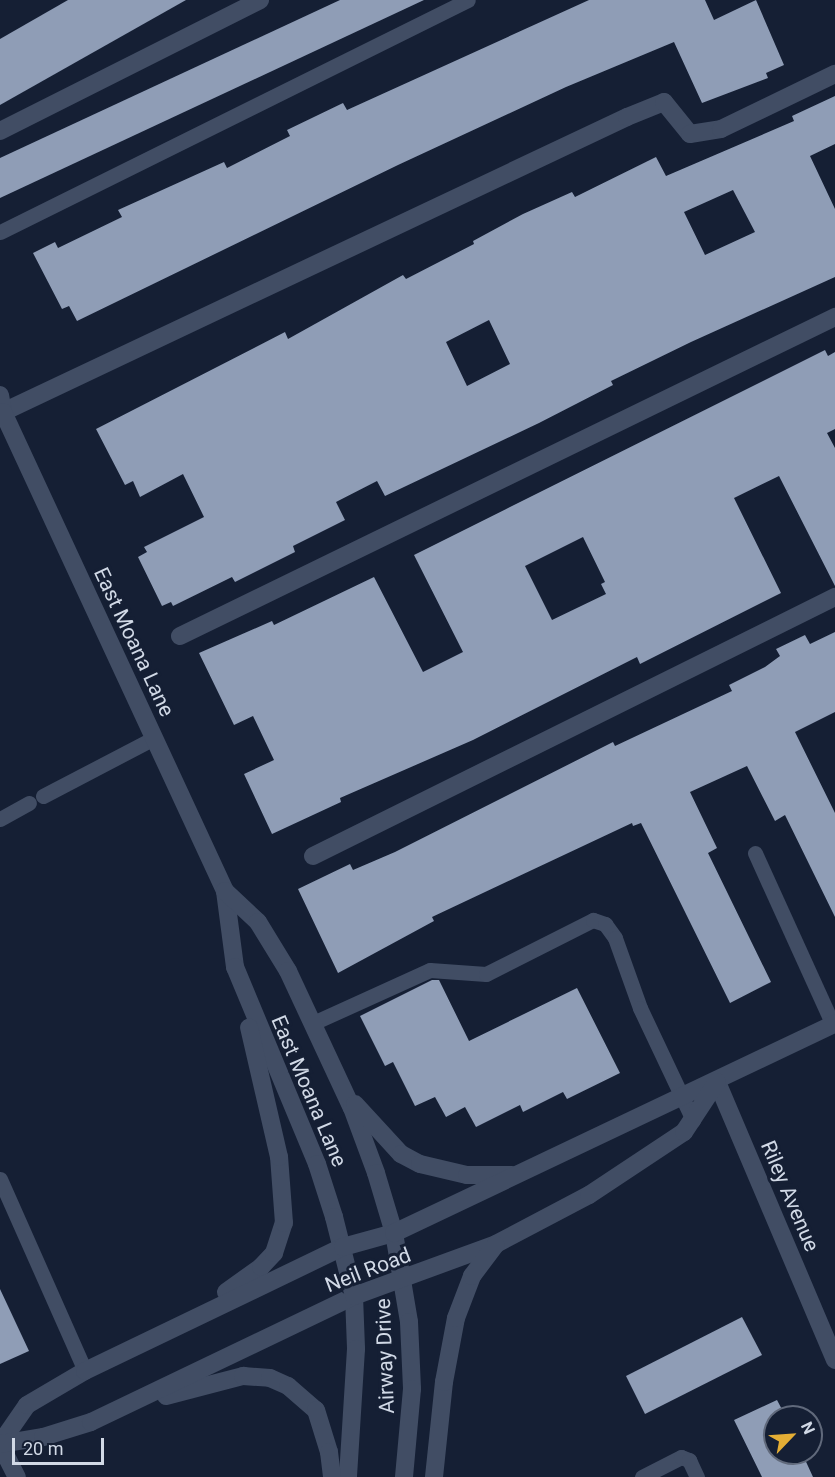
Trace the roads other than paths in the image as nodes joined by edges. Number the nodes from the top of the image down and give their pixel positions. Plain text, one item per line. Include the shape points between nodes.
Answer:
1 (260, 0) edge
2 (468, 0) edge
3 (835, 74) edge
4 (0, 132) edge
5 (0, 232) edge
6 (835, 317) edge
7 (1, 406) edge
8 (835, 597) edge
9 (180, 636) dead end
10 (154, 738) junction
11 (0, 819) edge
12 (755, 853) dead end
13 (313, 856) dead end
14 (225, 891) junction
15 (235, 967) junction
16 (313, 1023) junction
17 (834, 1025) edge
18 (717, 1082) junction
19 (343, 1089) junction
20 (683, 1098) junction
21 (693, 1120) junction
22 (516, 1175) junction
23 (0, 1179) edge
24 (394, 1233) junction
25 (496, 1244) junction
26 (343, 1247) junction
27 (350, 1273) joint
28 (404, 1281) junction
29 (354, 1296) junction
30 (835, 1360) edge
31 (92, 1368) junction
32 (128, 1406) junction
33 (0, 1444) edge
34 (17, 1477) edge
35 (332, 1477) edge
36 (348, 1477) edge
37 (404, 1477) edge
38 (435, 1477) edge
39 (642, 1477) edge
40 (697, 1477) edge

1 - 4 street
2 - 5 lane
3 - 7 street via 722,129 690,134 664,102
6 - 9 street
7 - 10 street, East Moana Lane
8 - 13 street
10 - 11 lane
10 - 14 street, East Moana Lane
12 - 17 lane
14 - 15 street, East Moana Lane
14 - 16 street, East Moana Lane via 263,930
15 - 26 street, East Moana Lane via 317,1164
15 - 31 street via 279,1157 284,1197 281,1240 261,1268 244,1281
16 - 19 street, East Moana Lane
16 - 20 lane via 430,970 486,974 593,920 605,924 615,938 640,1008
17 - 18 street, Neil Road
18 - 20 street, Neil Road
18 - 21 street, Neil Road
18 - 30 street, Riley Avenue
19 - 22 street via 395,1149 420,1164 467,1175
19 - 24 street, East Moana Lane via 376,1173
20 - 21 lane
20 - 22 street, Neil Road
21 - 25 street, Neil Road via 684,1132 589,1196
22 - 24 street, Neil Road
23 - 31 lane
24 - 26 street, Neil Road
24 - 28 street, Airway Drive
25 - 28 street, Neil Road
25 - 38 street via 472,1276 456,1318 444,1382
26 - 27 street, East Moana Lane
26 - 31 street, Neil Road
27 - 29 street, Airway Drive
28 - 29 street, Neil Road
28 - 37 street, Airway Drive via 412,1389
29 - 32 street, Neil Road
29 - 36 street, Airway Drive via 356,1349
31 - 33 street, Neil Road via 27,1405
32 - 33 street, Neil Road via 43,1437
32 - 35 street via 243,1376 270,1378 288,1386 316,1410
33 - 34 street
39 - 40 lane via 681,1457 688,1460

